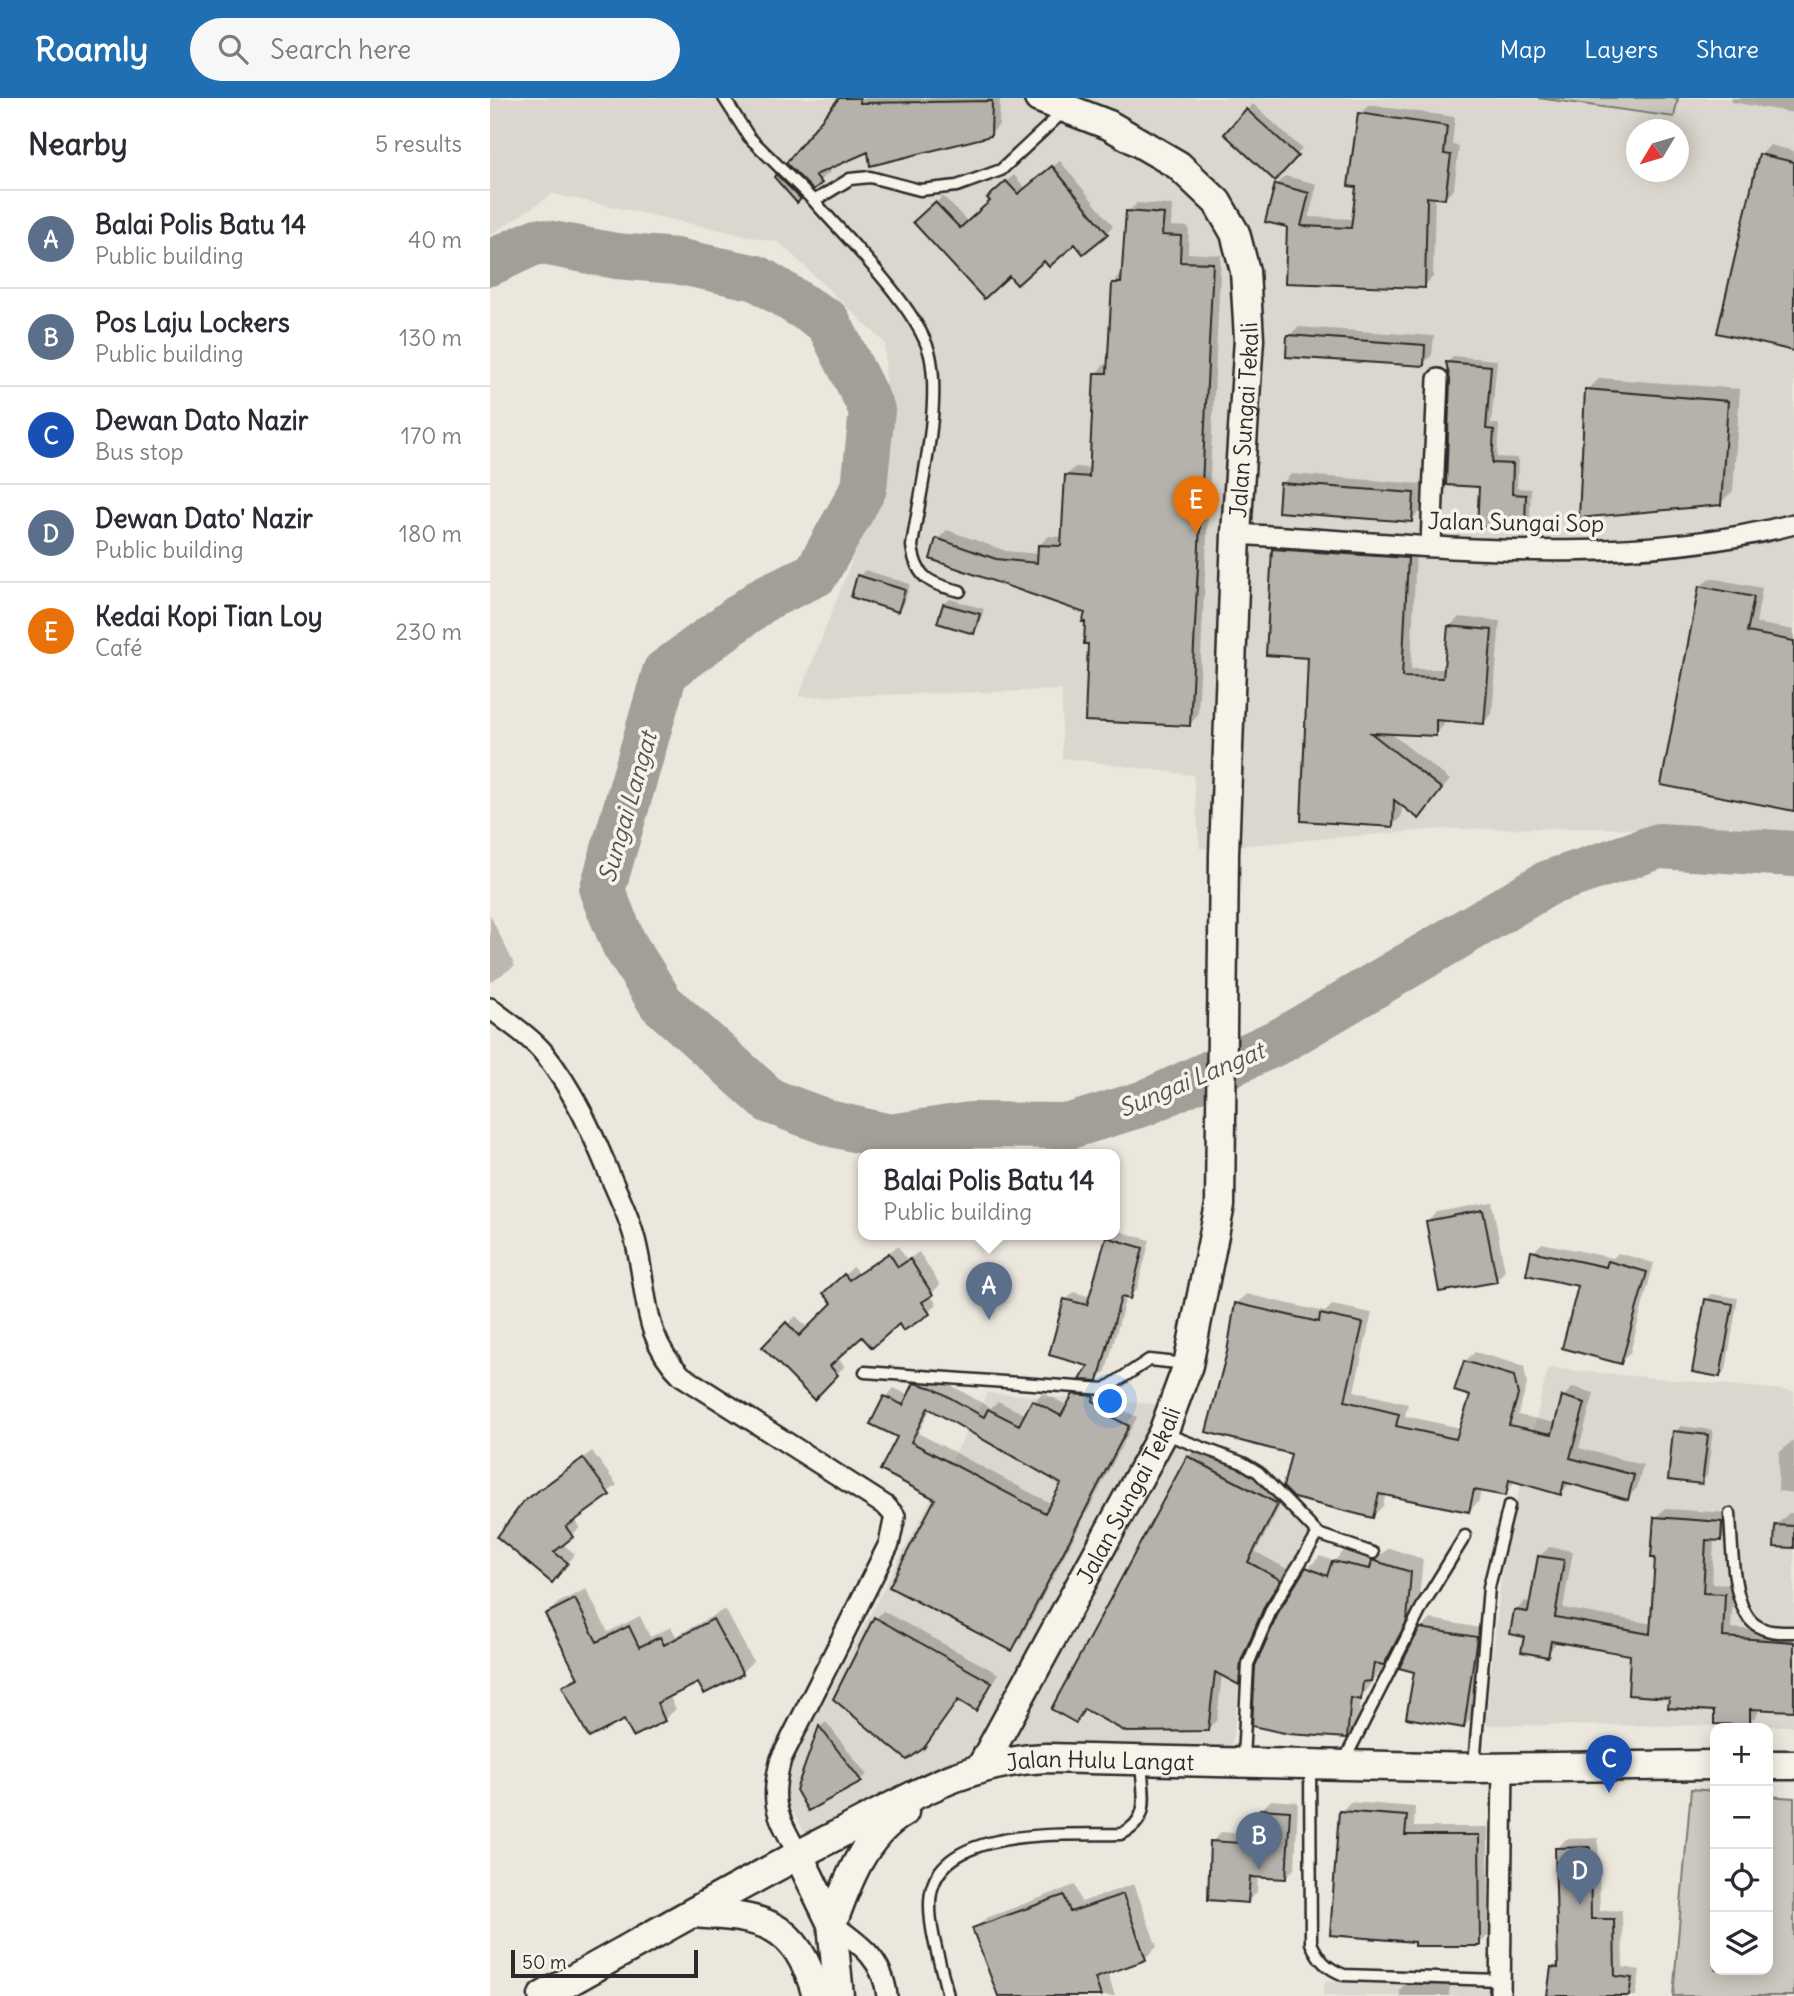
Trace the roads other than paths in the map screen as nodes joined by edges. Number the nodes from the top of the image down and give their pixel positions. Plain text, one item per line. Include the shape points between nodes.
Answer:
1 (724, 98) edge
2 (1039, 98) edge
3 (1067, 108) junction
4 (814, 201) junction
5 (1438, 379) dead end
6 (1794, 524) edge
7 (1236, 534) junction
8 (1431, 544) junction
9 (960, 591) dead end
10 (490, 1008) edge
11 (1188, 1365) junction
12 (865, 1372) dead end
13 (1163, 1433) junction
14 (1509, 1506) dead end
15 (1730, 1514) dead end
16 (1318, 1534) junction
17 (1465, 1536) dead end
18 (1373, 1553) dead end
19 (1794, 1632) edge
20 (1141, 1760) junction
21 (1243, 1762) junction
22 (1310, 1764) junction
23 (1342, 1765) junction
24 (1710, 1765) edge
25 (1773, 1765) edge
26 (1794, 1765) edge
27 (982, 1766) junction
28 (1503, 1766) junction
29 (1474, 1768) junction
30 (798, 1854) junction
31 (692, 1913) junction
32 (832, 1924) junction
33 (1499, 1988) edge
34 (543, 1996) edge
35 (817, 1996) edge
36 (839, 1996) edge
37 (887, 1996) edge
38 (948, 1996) edge

1 - 4 lane via 749,136
2 - 3 street, Jalan Sungai Tekali
3 - 4 lane via 1001,170 957,187 920,190 870,177 850,179
3 - 7 street, Jalan Sungai Tekali via 1109,125 1178,165 1217,202 1235,233 1245,271 1248,339
4 - 9 lane via 911,314 931,358 933,404 913,555 922,575 935,585
5 - 8 street
6 - 8 street, Jalan Sungai Sop via 1658,547 1522,550
7 - 8 street, Jalan Sungai Sop
7 - 11 street, Jalan Sungai Tekali via 1224,855 1220,1205
10 - 30 street via 542,1050 580,1104 626,1214 637,1247 649,1321 669,1363 895,1516 889,1544 781,1759 774,1786 777,1813
11 - 12 lane via 1149,1360 1105,1390
11 - 13 street, Jalan Sungai Tekali
13 - 16 lane via 1258,1472
13 - 27 street, Jalan Sungai Tekali
14 - 29 lane via 1489,1587
15 - 19 lane via 1738,1595 1744,1611 1754,1625
16 - 18 lane
16 - 21 lane via 1272,1608 1248,1664
17 - 23 lane via 1424,1604
20 - 21 street, Jalan Hulu Langat
20 - 27 street, Jalan Hulu Langat via 1046,1758
20 - 38 lane via 1143,1815 1136,1827 1121,1834 1003,1839 966,1850 945,1865 933,1883 930,1907
21 - 22 street, Jalan Hulu Langat
22 - 23 street, Jalan Hulu Langat
22 - 33 lane via 1311,1944 1319,1960 1344,1975
23 - 29 street, Jalan Hulu Langat
24 - 28 street, Jalan Hulu Langat
25 - 26 street
27 - 30 street, Jalan Hulu Langat
27 - 32 street via 895,1817 861,1853
28 - 29 street, Jalan Hulu Langat
28 - 33 street
30 - 31 street, Jalan Hulu Langat
30 - 32 street
31 - 34 street, Jalan Hulu Langat
31 - 35 street via 742,1916 773,1925 795,1946
32 - 36 street
32 - 37 street via 867,1948 879,1965

